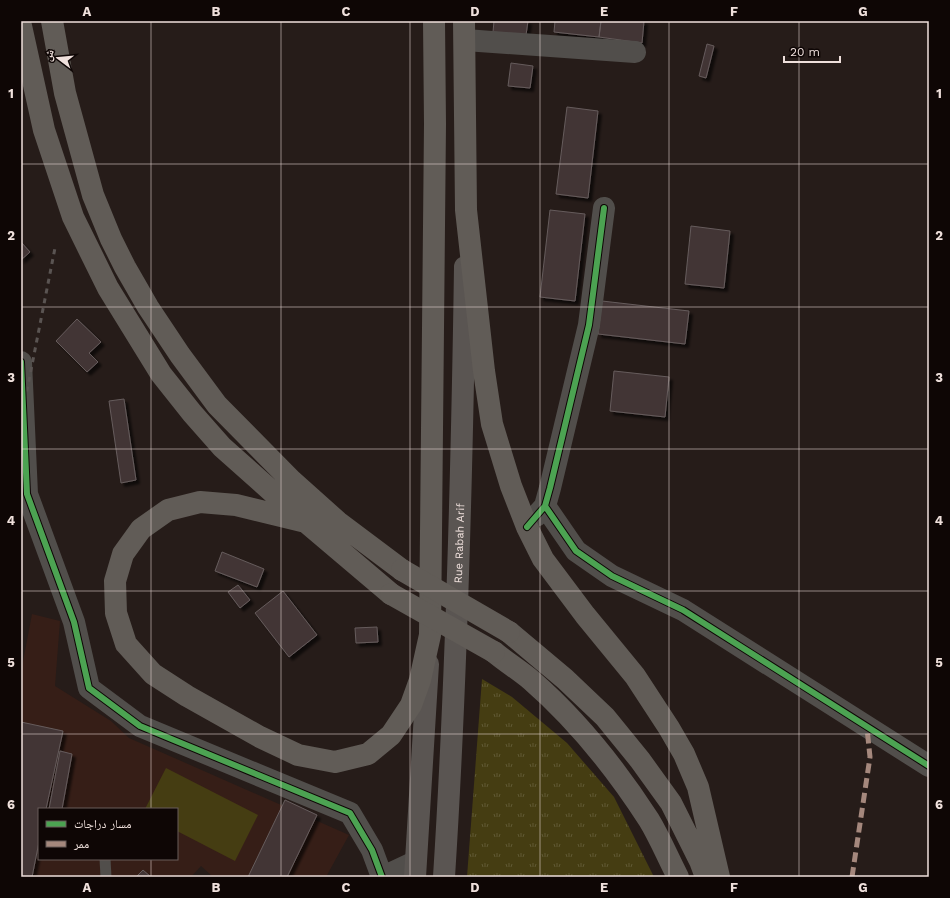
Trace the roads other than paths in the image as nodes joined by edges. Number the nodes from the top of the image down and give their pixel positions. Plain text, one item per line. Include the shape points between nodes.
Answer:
1 (52, 21) edge
2 (434, 21) edge
3 (21, 26) edge
4 (464, 31) edge
5 (635, 52) dead end
6 (604, 208) dead end
7 (466, 210) junction
8 (21, 362) edge
9 (545, 506) junction
10 (306, 522) junction
11 (527, 526) junction
12 (430, 635) junction
13 (929, 766) edge
14 (105, 860) edge
15 (415, 870) edge
16 (106, 877) edge
17 (383, 877) edge
18 (444, 877) edge
19 (678, 877) edge
20 (706, 877) edge
21 (719, 877) edge

1 - 20 highway, bridge via 65,93 93,195 118,253 148,307 216,405 332,517 402,570 508,632 565,679 605,717 671,803
2 - 12 highway
3 - 10 highway via 44,130 70,210 108,288 161,374 192,413 222,447
4 - 5 street
4 - 7 highway
6 - 9 street via 589,325
7 - 11 highway via 492,424 511,486
7 - 18 main road, Rue Rabah Arif via 461,490
8 - 17 street via 27,494 74,622 89,688 140,726 350,813 372,850
9 - 11 street
9 - 13 street via 576,551 612,576 683,610
10 - 12 highway via 236,505 200,502 168,510 141,529 123,554 115,581 116,613 126,644 153,674 186,696 298,755 335,762 368,754 392,735 411,705 420,680
10 - 19 highway, bridge via 391,594 494,652 562,709 588,737 649,821
11 - 21 highway via 543,559 585,616 635,676 684,754 698,788
12 - 15 main road
14 - 16 lane
15 - 17 street

